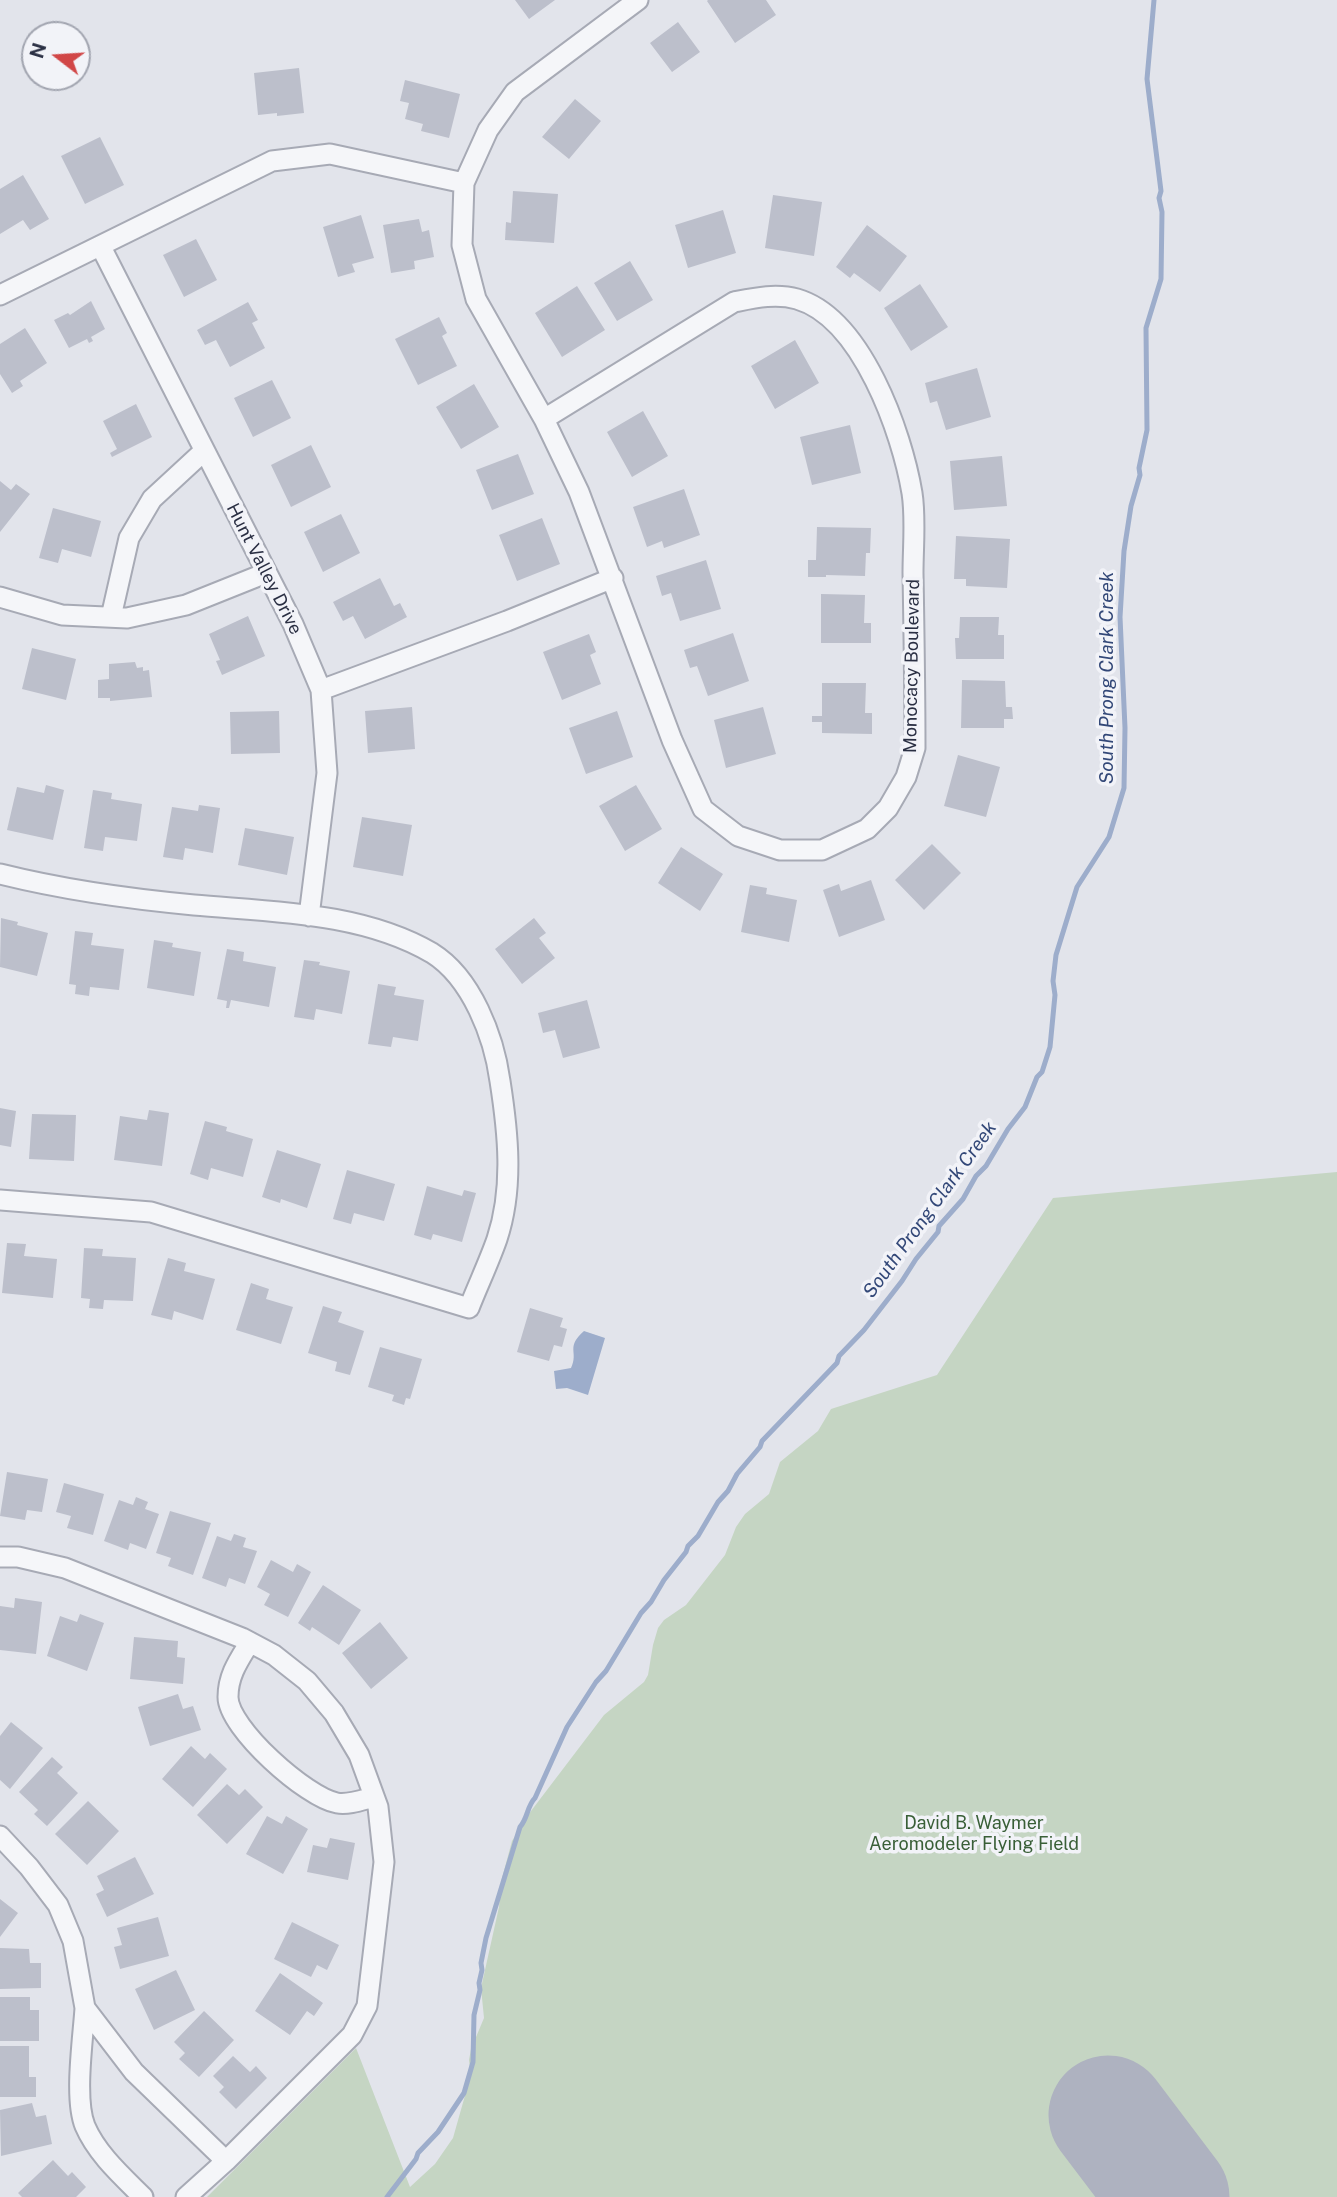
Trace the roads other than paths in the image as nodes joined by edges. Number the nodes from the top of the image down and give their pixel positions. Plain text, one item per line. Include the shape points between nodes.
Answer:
1 (638, 0) edge
2 (464, 183) junction
3 (101, 247) junction
4 (0, 295) edge
5 (544, 419) junction
6 (204, 450) junction
7 (266, 573) junction
8 (612, 578) junction
9 (0, 597) edge
10 (111, 617) junction
11 (321, 690) junction
12 (0, 874) edge
13 (309, 916) junction
14 (0, 1200) edge
15 (0, 1558) edge
16 (250, 1643) junction
17 (374, 1797) junction
18 (0, 1836) edge
19 (85, 2008) junction
20 (226, 2161) junction
21 (143, 2197) edge
22 (186, 2197) edge

1 - 2 street, Monocacy Boulevard via 515,92 488,130
2 - 3 street via 330,154 272,161
2 - 5 street, Monocacy Boulevard via 462,245 476,299
3 - 4 street
3 - 6 street, Hunt Valley Drive
5 - 8 street, Monocacy Boulevard
5 - 8 street, Monocacy Boulevard via 734,302 763,296 797,299 825,313 852,342 889,411 912,495 915,748 906,777 888,808 867,829 822,850 780,850 738,836 703,808 672,740
6 - 7 street, Hunt Valley Drive
6 - 10 street via 152,499 129,537
7 - 10 street via 186,605 127,618
7 - 11 street, Hunt Valley Drive
8 - 11 street
9 - 10 street via 62,615
11 - 13 street, Hunt Valley Drive via 327,773
12 - 13 street via 46,886
13 - 14 street via 378,929 433,954 461,980 481,1014 497,1059 508,1129 507,1187 498,1237 469,1308 151,1212
15 - 16 street via 18,1557 65,1568
16 - 17 street via 307,1681 334,1713 359,1755
16 - 17 street via 230,1677 228,1700 248,1736 295,1780 330,1801 352,1803
17 - 20 street via 384,1862 367,2006 352,2035
18 - 19 street via 58,1905 73,1941
19 - 20 street via 134,2072
19 - 21 street via 80,2102 85,2125 114,2168
20 - 22 street

